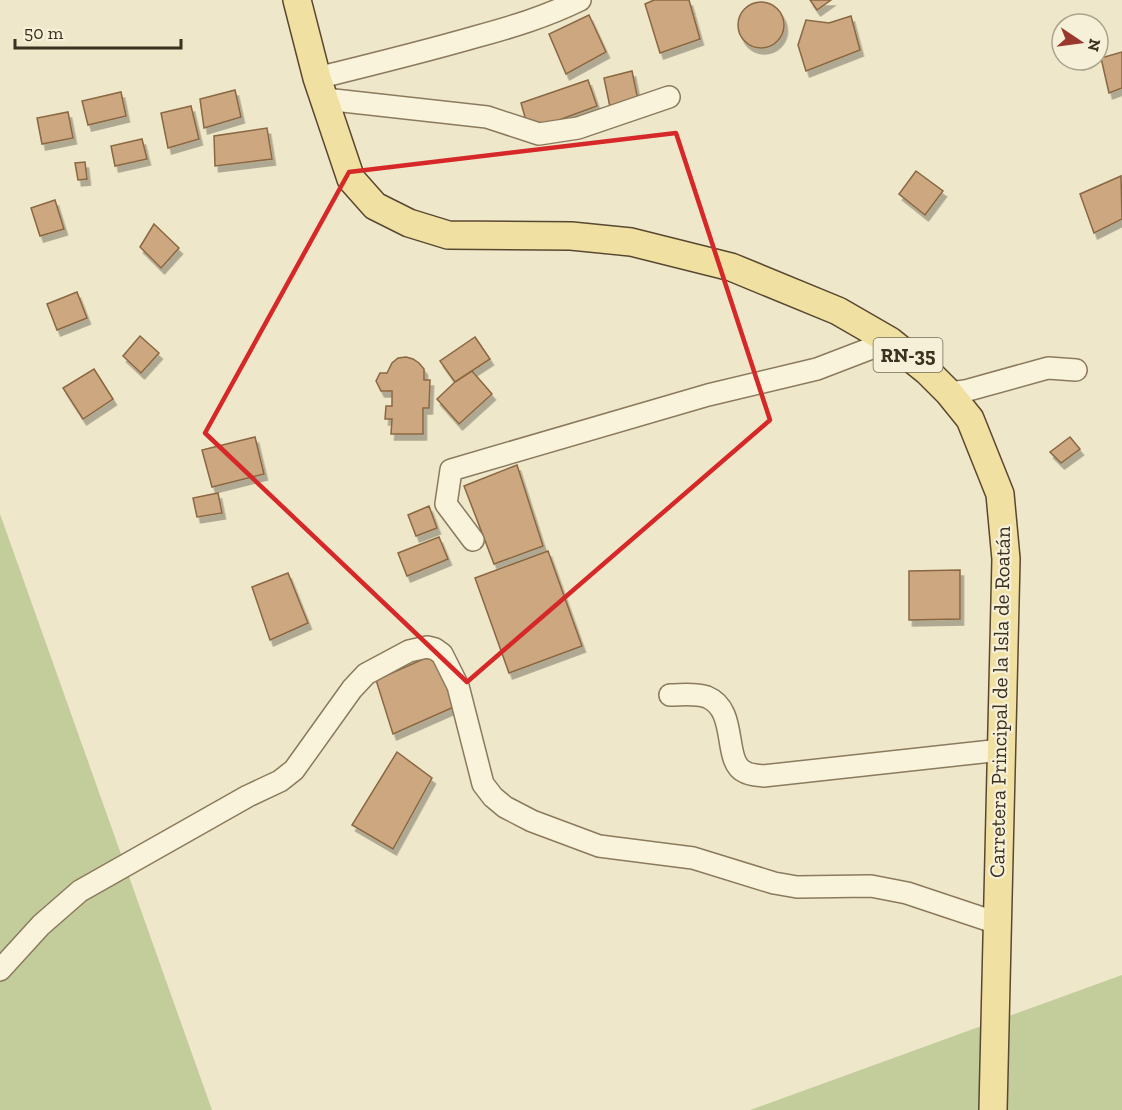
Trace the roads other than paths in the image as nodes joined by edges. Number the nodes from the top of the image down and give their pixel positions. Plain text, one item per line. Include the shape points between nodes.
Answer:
1 (297, 0) edge
2 (580, 0) edge
3 (321, 89) junction
4 (669, 97) dead end
5 (890, 341) junction
6 (1076, 370) dead end
7 (950, 393) junction
8 (473, 540) dead end
9 (670, 695) dead end
10 (1001, 750) junction
11 (997, 923) junction
12 (0, 970) edge
13 (993, 1110) edge

1 - 3 main road, Carretera Principal de la Isla de Roatán / RN-35
2 - 3 street via 551,15 420,53
3 - 4 street via 487,117 539,134 578,128
3 - 5 main road, Carretera Principal de la Isla de Roatán / RN-35 via 351,179 375,206 409,222 448,235 571,236 642,244 731,267 838,311
5 - 7 main road, Carretera Principal de la Isla de Roatán / RN-35
5 - 8 street via 817,369 708,395 451,470 446,504
6 - 7 street via 1047,369
7 - 10 main road, Carretera Principal de la Isla de Roatán / RN-35 via 970,419 1000,494 1006,559
9 - 10 street via 697,694 717,703 723,712 735,763 742,772 763,776
10 - 11 main road, Carretera Principal de la Isla de Roatán / RN-35
11 - 12 street via 907,893 871,886 797,887 693,858 599,846 532,821 499,802 483,784 458,686 442,654 427,648 409,651 366,674 294,770 280,781 80,891 41,925
11 - 13 main road, Carretera Principal de la Isla de Roatán / RN-35

